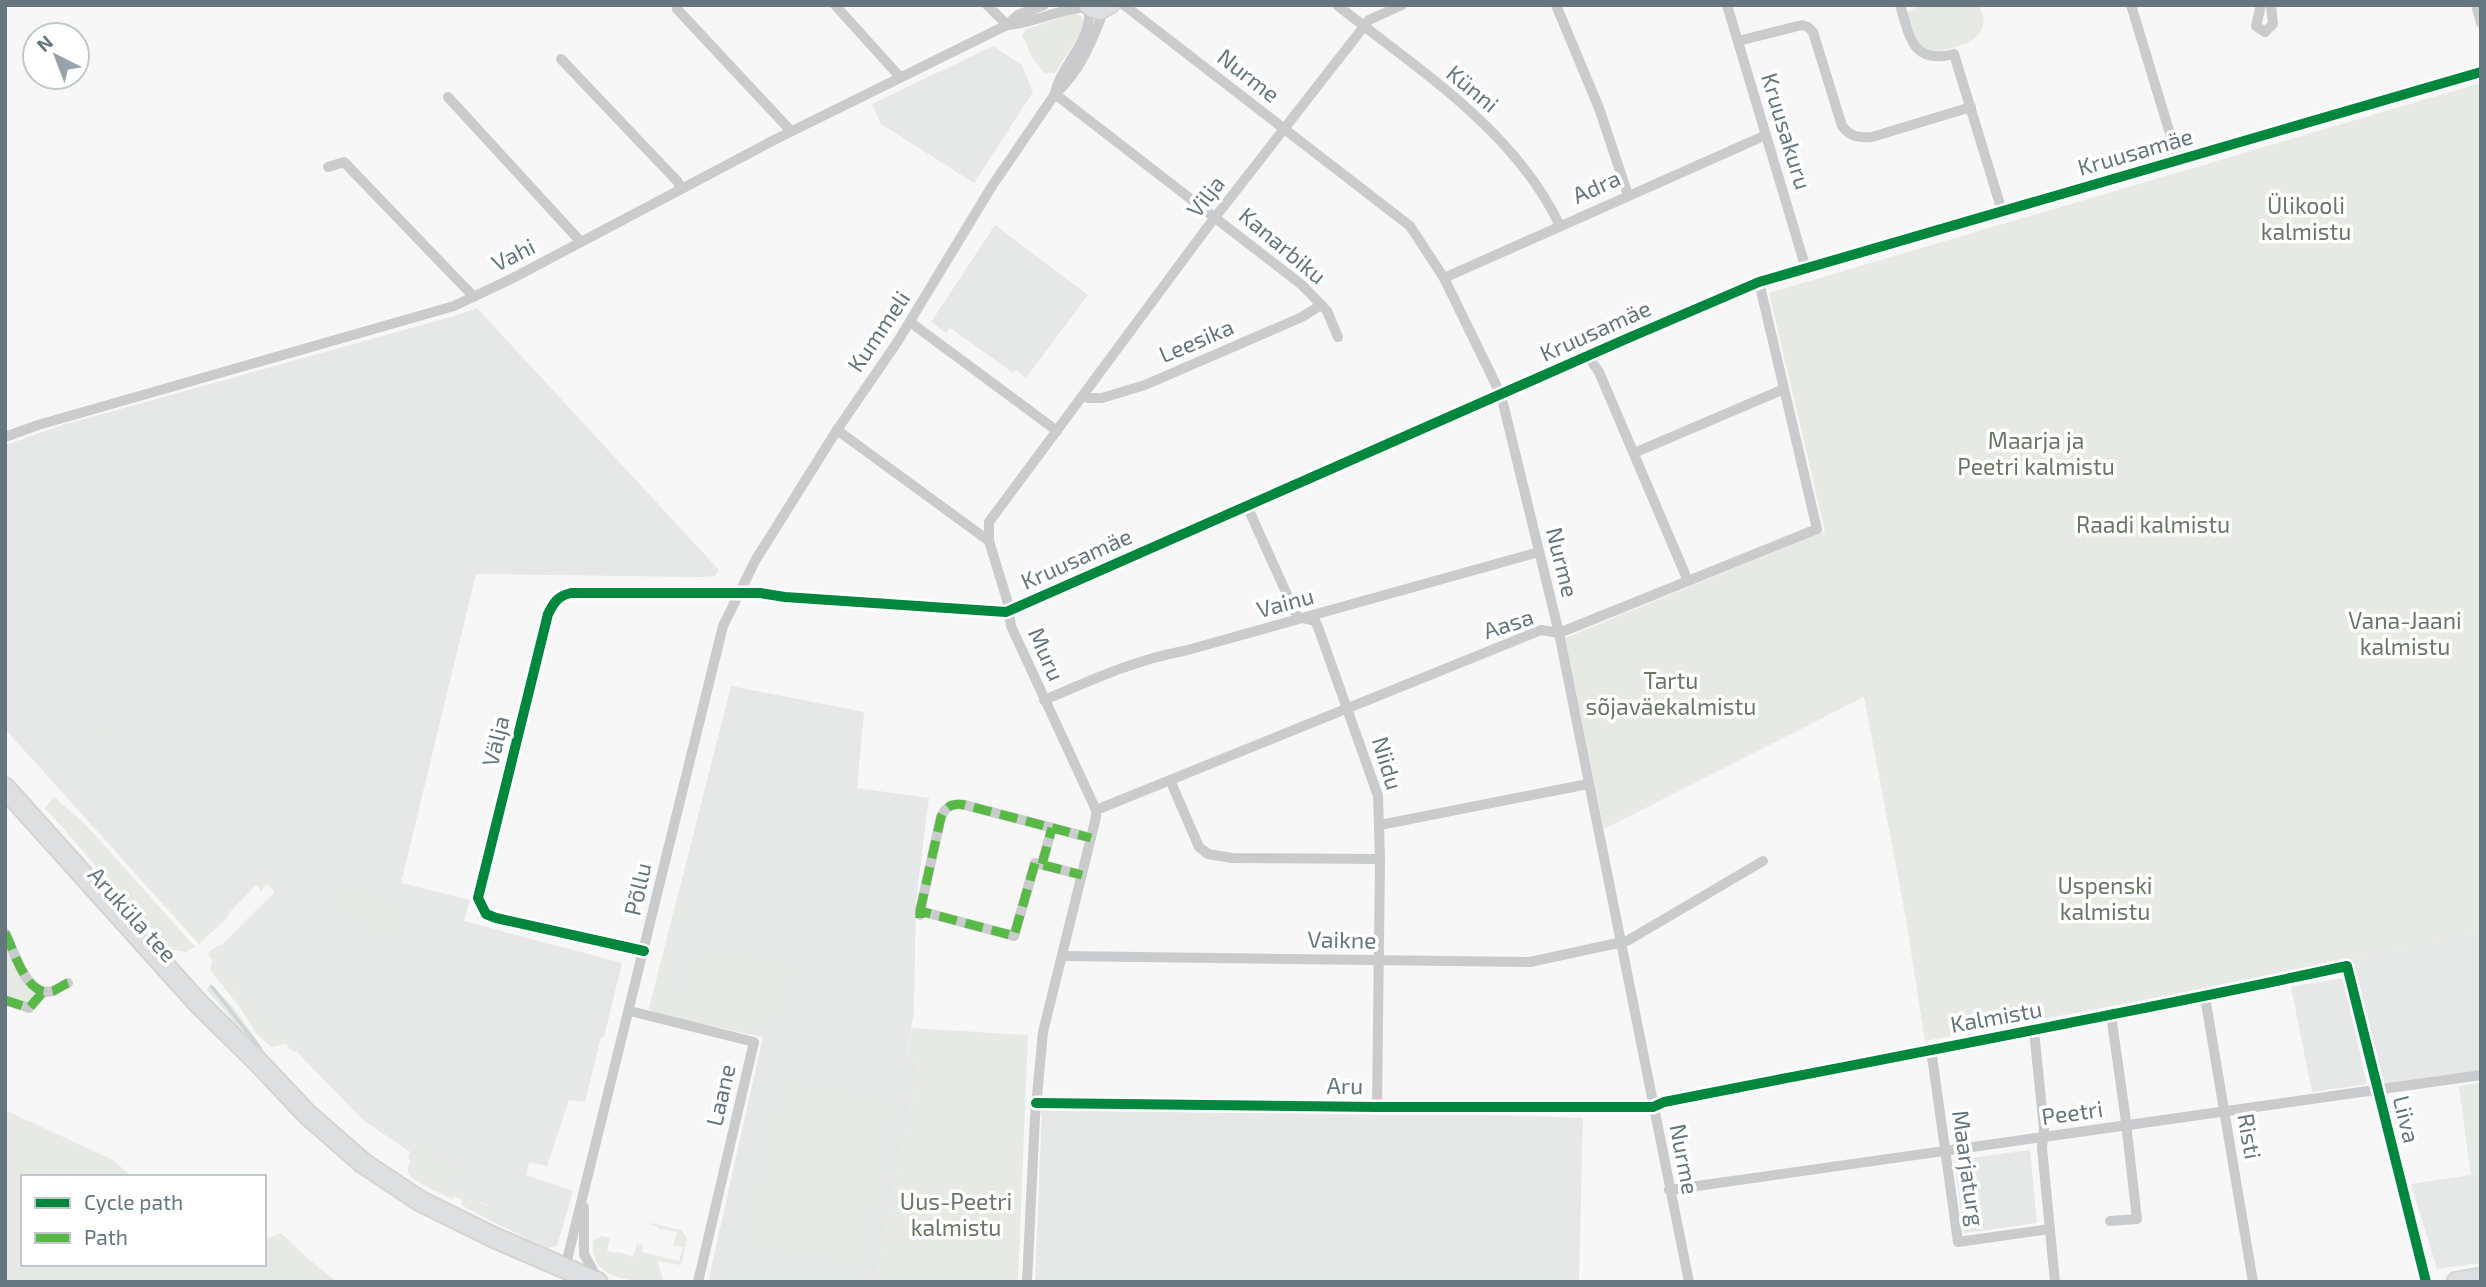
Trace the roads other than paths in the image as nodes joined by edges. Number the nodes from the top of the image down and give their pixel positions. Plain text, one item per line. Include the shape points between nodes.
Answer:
1 (835, 5) edge
2 (988, 5) edge
3 (1044, 5) edge
4 (1124, 5) edge
5 (1337, 5) edge
6 (1402, 5) edge
7 (1556, 5) edge
8 (1727, 5) edge
9 (1900, 5) edge
10 (2131, 5) edge
11 (2261, 5) edge
12 (2271, 5) edge
13 (2476, 5) edge
14 (1098, 7) edge
15 (677, 9) dead end
16 (2481, 23) edge
17 (1007, 25) junction
18 (1364, 27) junction
19 (1738, 41) junction
20 (561, 59) dead end
21 (2481, 72) edge
22 (900, 77) junction
23 (1055, 94) junction
24 (448, 97) dead end
25 (1971, 107) junction
26 (1284, 129) junction
27 (791, 131) junction
28 (1766, 135) junction
29 (2178, 160) junction
30 (328, 167) dead end
31 (680, 189) junction
32 (1628, 194) junction
33 (2002, 211) junction
34 (1215, 217) junction
35 (1560, 226) junction
36 (581, 242) junction
37 (1806, 269) junction
38 (1444, 278) junction
39 (1759, 282) junction
40 (474, 297) junction
41 (1321, 305) junction
42 (910, 322) junction
43 (1338, 337) dead end
44 (1588, 355) junction
45 (1784, 389) junction
46 (1084, 395) junction
47 (1501, 395) junction
48 (837, 430) junction
49 (1057, 431) junction
50 (5, 437) edge
51 (1634, 453) junction
52 (1247, 506) junction
53 (989, 541) junction
54 (1539, 552) junction
55 (1688, 581) junction
56 (738, 593) junction
57 (1008, 611) junction
58 (1305, 618) junction
59 (1559, 633) junction
60 (1044, 700) junction
61 (1348, 708) junction
62 (5, 771) edge
63 (1170, 780) junction
64 (1588, 784) junction
65 (5, 788) edge
66 (1096, 810) junction
67 (1380, 825) junction
68 (1052, 828) junction
69 (1091, 838) junction
70 (1380, 859) junction
71 (1763, 861) dead end
72 (1042, 864) junction
73 (1082, 875) junction
74 (5, 933) edge
75 (1620, 944) junction
76 (644, 951) junction
77 (1062, 956) junction
78 (1378, 960) junction
79 (2347, 966) joint
80 (68, 983) dead end
81 (43, 992) junction
82 (2205, 998) junction
83 (5, 1000) edge
84 (630, 1011) junction
85 (2111, 1015) junction
86 (2034, 1031) junction
87 (1931, 1049) junction
88 (257, 1061) junction
89 (2481, 1075) edge
90 (2378, 1089) junction
91 (1036, 1102) junction
92 (1377, 1107) junction
93 (1653, 1107) junction
94 (2224, 1111) junction
95 (2126, 1125) junction
96 (2043, 1137) junction
97 (1945, 1151) junction
98 (1669, 1190) junction
99 (583, 1198) junction
100 (2110, 1221) dead end
101 (2050, 1229) junction
102 (565, 1268) junction
103 (2481, 1279) edge
104 (599, 1282) edge
105 (698, 1282) edge
106 (1027, 1282) edge
107 (1689, 1282) edge
108 (2055, 1282) edge
109 (2253, 1282) edge
110 (2426, 1282) edge
111 (2457, 1282) edge

1 - 22 street
2 - 17 street
3 - 17 street, Vahi via 1018,15
4 - 26 street, Nurme
5 - 18 street, Künni
6 - 18 street, Vilja via 1369,20
7 - 32 street via 1599,108
8 - 19 street, Kruusakuru
9 - 25 street via 1920,52 1928,57 1954,54
10 - 29 street
11 - 12 street via 2256,26 2264,32 2273,24
13 - 16 street
14 - 17 street, Vahi
14 - 23 street, Kummeli via 1088,51
15 - 27 street
17 - 22 street, Vahi
18 - 26 street, Vilja
18 - 35 street, Künni via 1505,144
19 - 25 street via 1808,27 1842,127 1849,135 1872,136
19 - 28 street, Kruusakuru
20 - 31 street
21 - 29 street, Kruusamäe
22 - 27 street, Vahi
23 - 34 street, Kanarbiku
23 - 42 street, Kummeli via 992,186
24 - 36 street
25 - 33 street
26 - 34 street, Vilja
26 - 38 street, Nurme via 1410,226
27 - 31 street, Vahi
28 - 32 street, Adra
28 - 37 street, Kruusakuru
29 - 33 street, Kruusamäe
30 - 40 street via 344,162
31 - 36 street, Vahi
32 - 35 street, Adra
33 - 37 street, Kruusamäe
34 - 41 street, Kanarbiku
34 - 46 street, Vilja
35 - 38 street, Adra
36 - 40 street, Vahi
37 - 39 street, Kruusamäe
38 - 47 street, Nurme
39 - 44 street, Kruusamäe
39 - 45 street, Aasa
40 - 50 street, Vahi
41 - 43 street, Kanarbiku
41 - 46 street, Leesika via 1145,385 1102,398
42 - 48 street, Kummeli
42 - 49 street
44 - 47 street, Kruusamäe
44 - 51 street
45 - 51 street
45 - 55 street, Aasa via 1817,529
46 - 49 street, Vilja
47 - 52 street, Kruusamäe
47 - 54 street, Nurme
48 - 53 street
48 - 56 street, Kummeli
49 - 53 street, Vilja via 989,522
51 - 55 street
52 - 57 street, Kruusamäe
52 - 58 street, Niidu via 1294,610
53 - 57 street, Muru
54 - 58 street, Vainu
54 - 59 street, Nurme
55 - 59 street, Aasa
56 - 57 street, Kruusamäe
56 - 76 street, Põllu via 723,626
56 - 76 street, Välja via 571,593 554,602 548,614 478,898 486,914 496,918
57 - 60 street, Muru
58 - 60 street, Vainu via 1131,664
58 - 61 street, Niidu via 1318,626
59 - 61 street, Aasa via 1541,629
59 - 64 street, Nurme
60 - 66 street, Muru
61 - 63 street, Aasa
61 - 67 street, Niidu via 1378,796
62 - 88 highway, Aruküla tee via 196,984
63 - 66 street, Aasa
63 - 70 street via 1199,847 1208,854
64 - 67 street
64 - 75 street, Nurme
65 - 88 highway, Aruküla tee via 199,1004
66 - 69 street
67 - 70 street, Niidu
68 - 69 street
68 - 72 street
68 - 72 street via 965,804 947,807 920,914 1014,936 1035,863
69 - 73 street
70 - 78 street, Niidu
71 - 75 street, Vaikne
72 - 73 street
73 - 77 street
74 - 81 street via 20,968
75 - 78 street, Vaikne via 1530,961
75 - 93 street, Nurme
76 - 84 street, Põllu
77 - 78 street, Vaikne
77 - 91 street via 1043,1032
78 - 92 street, Niidu
79 - 82 street, Kalmistu
79 - 90 street, Liiva
80 - 81 street
81 - 83 street via 29,1008
82 - 85 street, Kalmistu
82 - 94 street, Risti
84 - 99 street, Põllu
84 - 105 street, Laane via 754,1042
85 - 86 street, Kalmistu
85 - 95 street
86 - 87 street, Kalmistu
86 - 96 street
87 - 93 street, Kalmistu
87 - 97 street, Maarjaturg
88 - 102 highway, Aruküla tee via 307,1114 393,1185
89 - 90 street, Peetri
90 - 94 street, Peetri
90 - 110 street, Liiva
91 - 92 street, Aru
91 - 106 street
92 - 93 street, Aru
93 - 98 street, Nurme
94 - 95 street, Peetri
94 - 109 street, Risti
95 - 96 street, Peetri
95 - 100 street via 2137,1219
96 - 97 street, Peetri
96 - 101 street
97 - 98 street, Peetri
97 - 101 street, Maarjaturg via 1958,1242
98 - 107 street, Nurme
99 - 102 street, Põllu
99 - 104 street, Põllu via 584,1254
101 - 108 street
102 - 104 highway, Aruküla tee
103 - 111 highway

